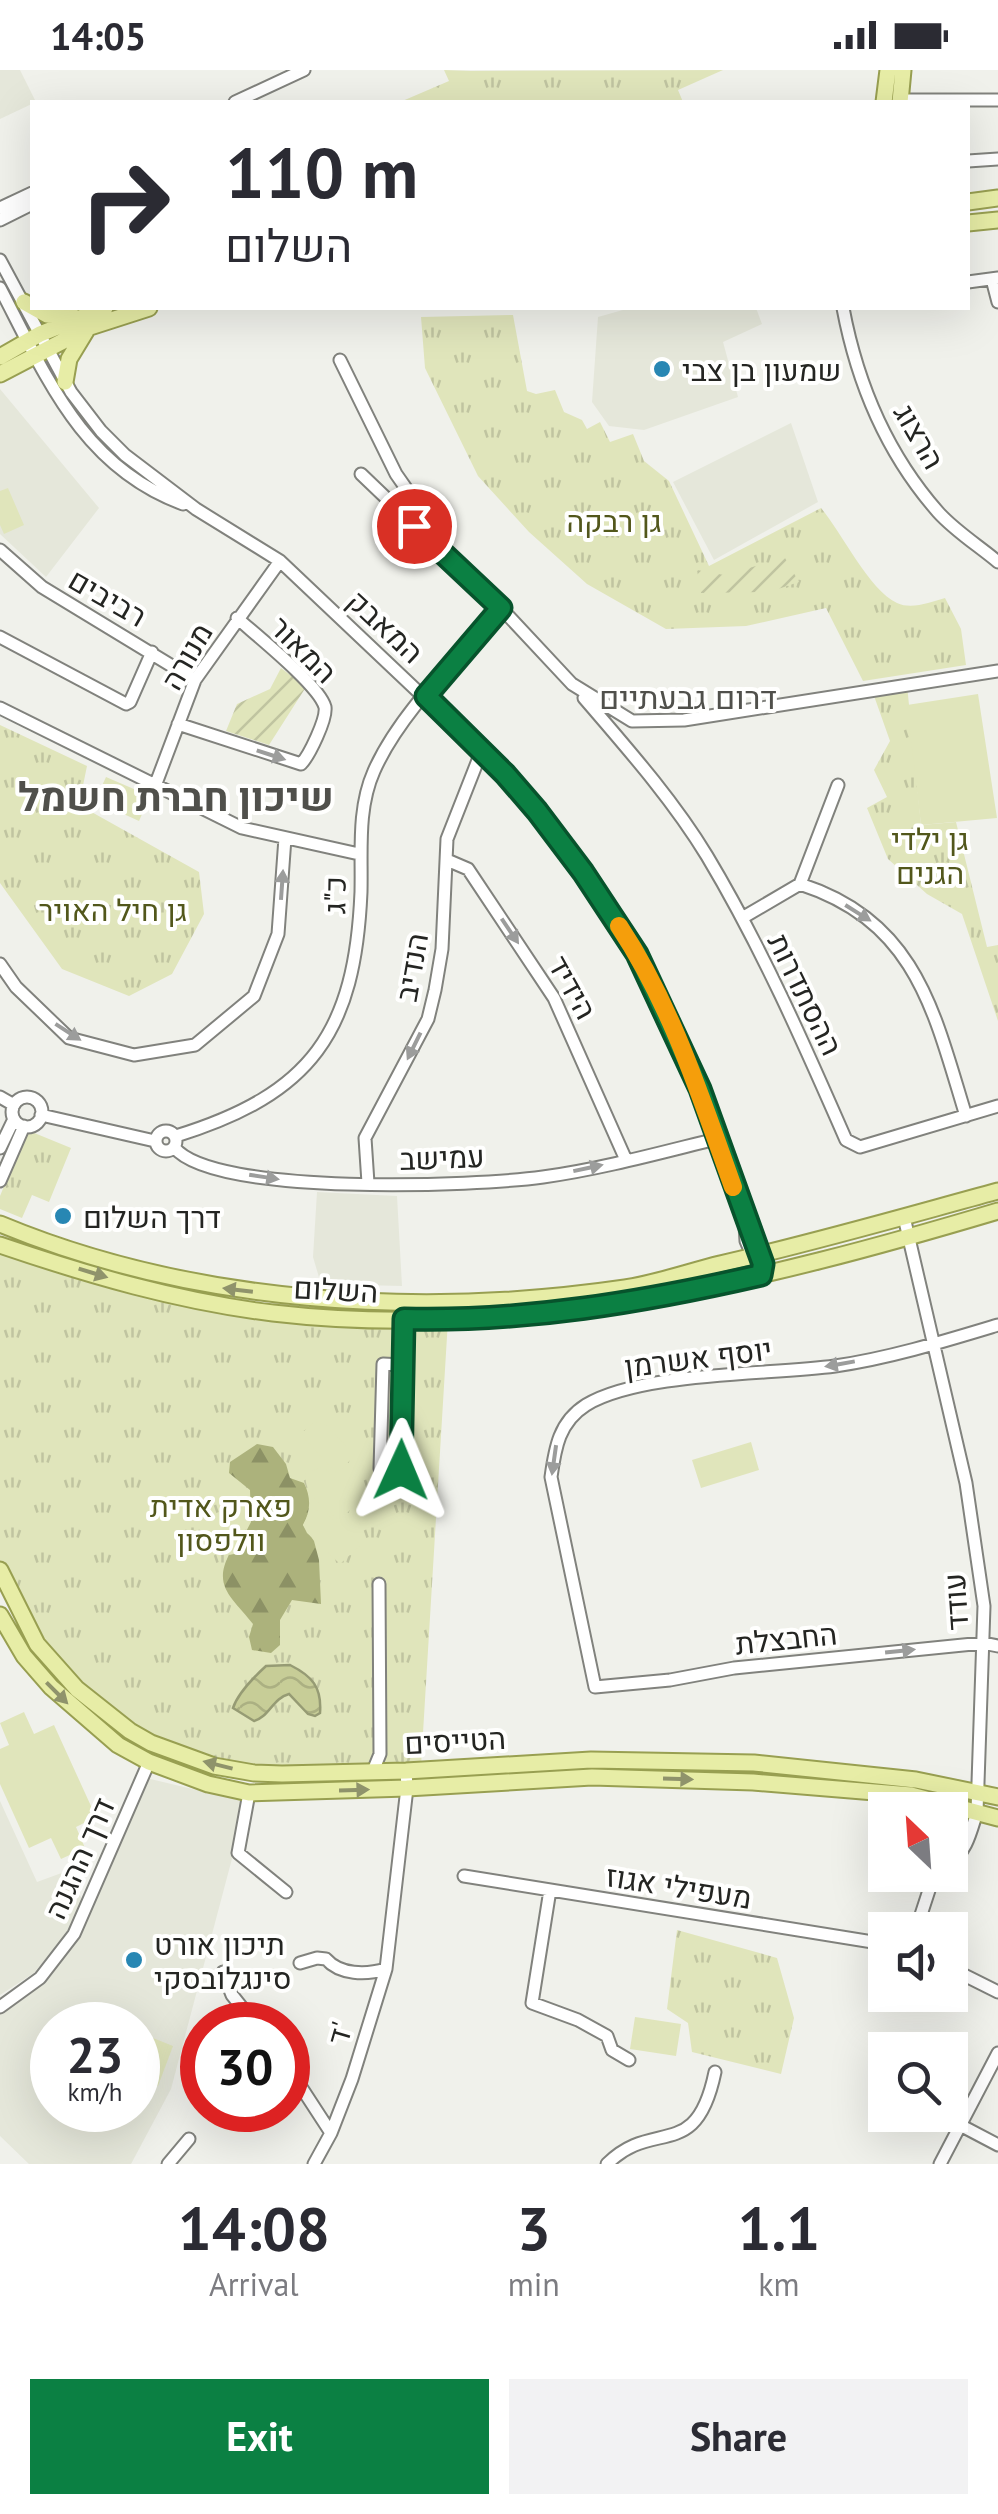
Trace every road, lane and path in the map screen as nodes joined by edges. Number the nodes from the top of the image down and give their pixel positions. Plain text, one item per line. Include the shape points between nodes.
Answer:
1 (304, 70) edge
2 (888, 70) edge
3 (903, 70) edge
4 (239, 100) edge
5 (894, 100) edge
6 (895, 100) edge
7 (998, 100) edge
8 (970, 101) edge
9 (998, 160) edge
10 (970, 161) edge
11 (30, 194) edge
12 (998, 198) edge
13 (970, 202) edge
14 (30, 205) edge
15 (3, 214) edge
16 (998, 220) edge
17 (970, 223) edge
18 (0, 232) edge
19 (0, 260) edge
20 (995, 279) edge
21 (970, 282) edge
22 (0, 288) edge
23 (24, 302) junction
24 (998, 302) edge
25 (30, 305) edge
26 (39, 310) edge
27 (136, 310) edge
28 (843, 310) edge
29 (95, 316) edge
30 (37, 344) junction
31 (0, 356) edge
32 (340, 360) dead end
33 (0, 374) edge
34 (66, 382) junction
35 (361, 474) dead end
36 (196, 509) junction
37 (414, 526) junction
38 (0, 550) edge
39 (280, 561) junction
40 (998, 562) edge
41 (501, 608) junction
42 (238, 618) junction
43 (0, 636) edge
44 (152, 652) junction
45 (998, 671) edge
46 (195, 680) junction
47 (572, 684) junction
48 (426, 696) junction
49 (0, 708) edge
50 (627, 718) junction
51 (178, 724) junction
52 (614, 733) junction
53 (623, 744) junction
54 (482, 750) junction
55 (155, 786) junction
56 (838, 786) dead end
57 (285, 838) junction
58 (359, 854) junction
59 (447, 860) junction
60 (800, 884) junction
61 (742, 918) junction
62 (0, 964) edge
63 (0, 1097) edge
64 (14, 1105) junction
65 (998, 1106) edge
66 (42, 1115) junction
67 (966, 1116) junction
68 (19, 1123) junction
69 (716, 1139) junction
70 (175, 1142) junction
71 (0, 1148) edge
72 (626, 1160) junction
73 (0, 1180) edge
74 (368, 1184) junction
75 (998, 1191) edge
76 (998, 1212) edge
77 (904, 1216) junction
78 (0, 1224) edge
79 (909, 1237) junction
80 (1, 1247) edge
81 (756, 1256) junction
82 (761, 1275) junction
83 (404, 1319) junction
84 (998, 1325) edge
85 (935, 1344) junction
86 (402, 1365) junction
87 (0, 1570) edge
88 (0, 1581) edge
89 (380, 1584) dead end
90 (16, 1604) junction
91 (0, 1614) edge
92 (984, 1643) junction
93 (998, 1646) edge
94 (594, 1687) joint
95 (380, 1754) junction
96 (149, 1762) junction
97 (373, 1772) junction
98 (402, 1777) junction
99 (978, 1791) junction
100 (248, 1792) junction
101 (998, 1797) edge
102 (976, 1812) junction
103 (998, 1818) edge
104 (968, 1838) edge
105 (464, 1876) dead end
106 (550, 1890) junction
107 (286, 1892) dead end
108 (868, 1941) edge
109 (300, 1963) dead end
110 (386, 1969) junction
111 (223, 1972) dead end
112 (968, 1977) edge
113 (998, 1992) edge
114 (237, 2002) edge
115 (0, 2007) edge
116 (998, 2053) edge
117 (630, 2060) dead end
118 (715, 2072) dead end
119 (310, 2101) edge
120 (968, 2111) edge
121 (968, 2130) edge
122 (957, 2132) edge
123 (331, 2134) junction
124 (189, 2138) dead end
125 (998, 2145) edge
126 (168, 2164) edge
127 (314, 2164) edge
128 (608, 2164) edge
129 (940, 2164) edge

1 - 4 street
2 - 5 main road
3 - 6 main road
7 - 8 street
9 - 10 street
11 - 15 street
12 - 13 main road
14 - 15 street
15 - 18 street
16 - 17 main road
19 - 23 street
20 - 21 street
20 - 24 street
22 - 30 street
23 - 25 main road
23 - 30 street
26 - 29 main road via 52,317
27 - 29 main road
28 - 40 street, הרצוג via 852,353 890,446 939,513
29 - 30 main road
29 - 34 main road via 72,352
30 - 31 main road
30 - 33 main road
30 - 34 street, המאבק
30 - 36 street, המאבק via 73,420 114,466 146,489
32 - 37 street via 396,474 424,514
34 - 36 street, המאבק via 125,455
35 - 37 street, ההסתדרות
36 - 39 street, המאבק
37 - 41 street, ההסתדרות
38 - 44 street, רביבים via 42,588
39 - 42 street, מנורה
39 - 48 street, המאבק
41 - 47 street, ההסתדרות
41 - 48 street, כ"ג
42 - 46 street, מנורה
51 -> 42 street, המאור via 301,764 308,757 324,706 306,680
43 - 44 street via 126,704
44 - 46 street, רביבים
45 - 50 street via 684,720
46 - 51 street, מנורה
47 - 50 street, ההסתדרות
47 - 52 street, ההסתדרות
48 - 54 street, המאבק
48 - 58 street, כ"ג via 374,771
49 - 55 street
50 - 52 street
50 - 53 street
51 - 55 street, מנורה
52 - 53 street, ההסתדרות
53 - 61 street, ההסתדרות via 705,853
54 - 59 street, הנדיב via 446,839
54 - 69 street, המאבק via 537,811 637,954
55 - 57 street via 242,828
56 - 60 street
57 - 58 street
62 -> 57 street via 70,1038 134,1055 195,1045 254,996 278,934
58 - 70 street, כ"ג via 356,954 340,1016 314,1059 252,1108
59 -> 72 street, הידיד via 468,869 554,998
59 -> 74 street, הנדיב via 436,990 365,1138
60 - 61 street
60 -> 67 street via 874,923 898,948 924,988
61 - 67 street, ההסתדרות via 846,1140 860,1147
63 - 64 street
64 - 66 street via 30,1098
64 - 68 street
65 - 67 street, ההסתדרות
66 - 68 street via 35,1125
66 - 70 street, כ"ג via 156,1141 170,1131
68 - 71 street
68 - 73 street
69 - 72 street, עמישב
69 - 81 street, המאבק
70 -> 74 street, עמישב via 182,1157 231,1172 318,1185
74 -> 72 street, עמישב via 542,1178
75 - 77 main road, השלום
76 - 79 main road, השלום
77 - 79 street, עודד
77 - 81 main road, השלום
81 -> 78 main road, השלום via 628,1288 459,1301 334,1300 163,1276
79 - 82 main road, השלום
79 - 85 street, עודד
80 -> 83 main road, השלום via 215,1304 325,1318
81 - 82 street, המאבק
82 - 83 main road, השלום via 552,1313
83 - 86 street
84 - 85 street, יוסף אשרמן
85 - 92 street, עודד via 966,1483
85 -> 94 street, יוסף אשרמן via 836,1366 638,1386 605,1395 568,1420 555,1444 551,1477
86 - 86 street via 383,1364 380,1470 401,1470
87 - 90 main road, הטייסים
88 - 90 main road
89 - 95 street
97 -> 90 main road, הטייסים via 254,1773 155,1746 77,1689 37,1644
91 -> 96 main road, הטייסים via 24,1656 64,1701
92 - 93 street, החבצלת
94 -> 92 street, החבצלת
92 - 99 street, עודד
95 - 97 street
95 - 98 street
96 - 100 main road, הטייסים
96 - 115 street, דרך ההגנה via 74,1934 40,1978
97 - 98 main road, הטייסים
98 - 99 main road, הטייסים via 592,1760 754,1763
100 -> 98 main road, הטייסים
98 -> 102 main road, הטייסים via 753,1782 911,1795
98 - 110 street, ד'
99 - 101 main road, הטייסים
99 - 102 street, עודד
100 - 107 street via 238,1853
102 - 103 main road, הטייסים
102 - 104 street
105 - 106 street, מעפילי אגוז
106 - 108 street, מעפילי אגוז
106 - 117 street via 532,2003 607,2036 612,2050
109 - 110 street via 316,1958 346,1971
110 - 123 street, ד'
111 - 114 street
112 - 113 street
116 - 120 street
118 - 128 street via 693,2126 631,2147
119 - 123 street
121 - 125 street
122 - 129 street
123 - 127 street, ד'
124 - 126 street

